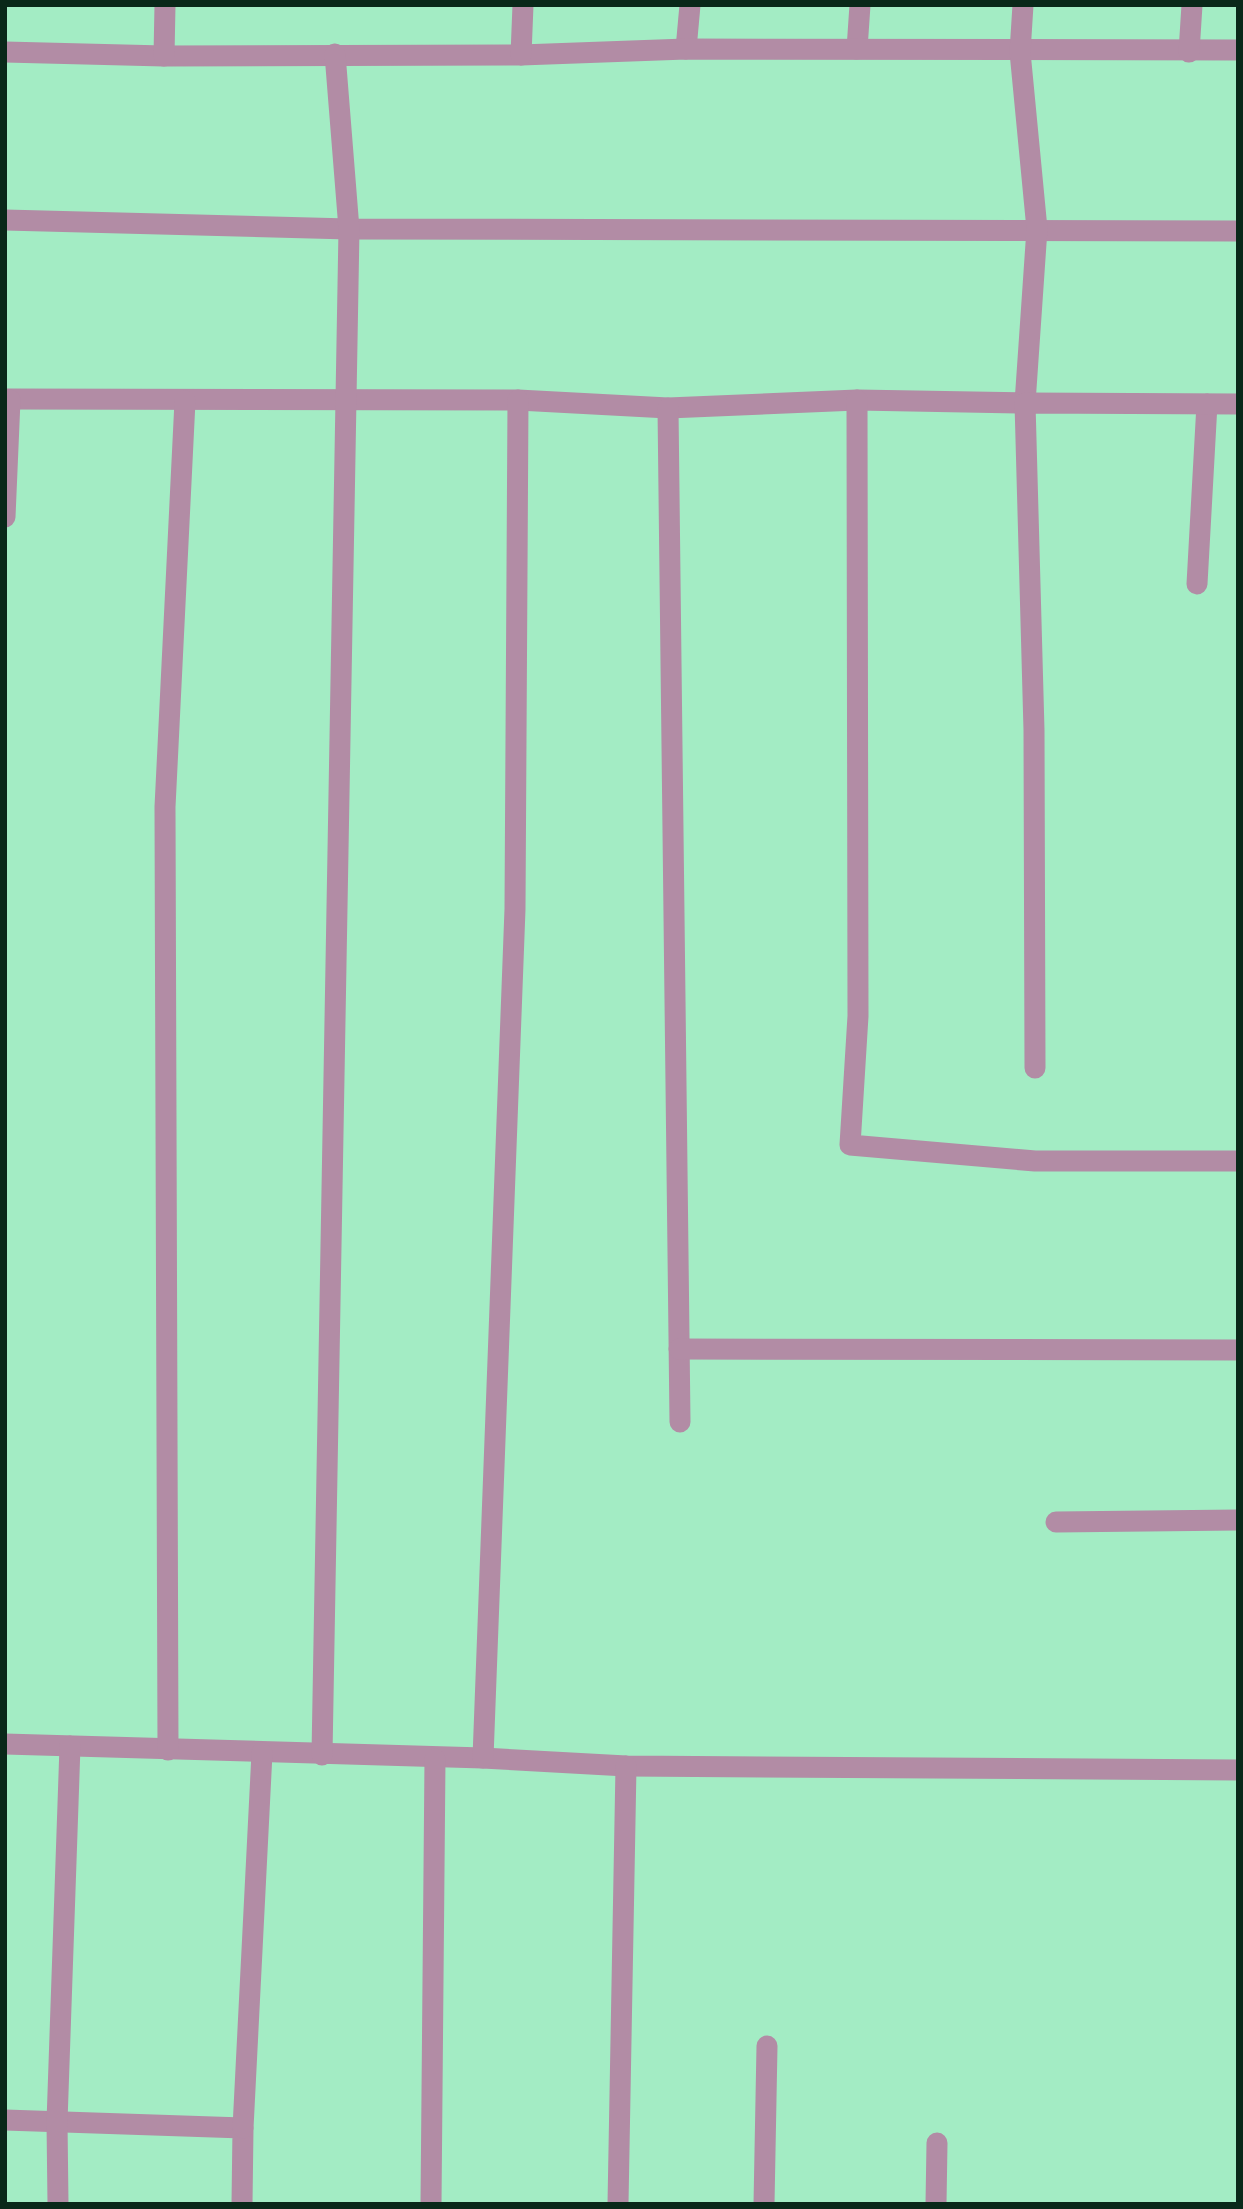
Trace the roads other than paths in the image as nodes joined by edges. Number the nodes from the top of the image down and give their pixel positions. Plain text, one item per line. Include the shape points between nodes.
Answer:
1 (165, 5) edge
2 (523, 5) edge
3 (690, 5) edge
4 (860, 5) edge
5 (1023, 5) edge
6 (1192, 5) edge
7 (686, 49) junction
8 (857, 49) junction
9 (1238, 50) edge
10 (5, 52) edge
11 (1020, 52) junction
12 (1189, 52) junction
13 (335, 54) junction
14 (521, 55) junction
15 (164, 56) junction
16 (5, 220) edge
17 (349, 229) junction
18 (1037, 229) junction
19 (1238, 231) edge
20 (8, 399) edge
21 (517, 400) junction
22 (857, 400) junction
23 (185, 401) junction
24 (346, 401) junction
25 (1026, 403) junction
26 (1207, 404) junction
27 (1238, 404) edge
28 (668, 408) junction
29 (5, 517) edge
30 (1196, 584) dead end
31 (1035, 1068) dead end
32 (1238, 1161) edge
33 (679, 1349) junction
34 (1238, 1350) edge
35 (680, 1422) dead end
36 (1238, 1520) edge
37 (1056, 1522) dead end
38 (5, 1744) edge
39 (70, 1746) junction
40 (168, 1750) junction
41 (262, 1753) junction
42 (322, 1755) junction
43 (483, 1758) junction
44 (435, 1759) junction
45 (626, 1766) junction
46 (1238, 1770) edge
47 (767, 2046) dead end
48 (5, 2120) edge
49 (57, 2122) junction
50 (243, 2128) junction
51 (937, 2143) dead end
52 (58, 2204) edge
53 (242, 2204) edge
54 (431, 2204) edge
55 (618, 2204) edge
56 (764, 2204) edge
57 (936, 2204) edge

1 - 15 street
2 - 14 street
3 - 7 street
4 - 8 street
5 - 11 street
6 - 12 street
7 - 8 street
7 - 14 street
8 - 11 street
9 - 12 street
10 - 15 street
11 - 12 street
11 - 18 street
13 - 14 street
13 - 15 street
13 - 17 street
16 - 17 street
17 - 18 street
17 - 24 street
18 - 19 street
18 - 25 street
20 - 23 street
20 - 29 street
21 - 24 street
21 - 28 street
21 - 43 street via 515,909
22 - 25 street
22 - 28 street
22 - 32 street via 859,1016 850,1145 1035,1161
23 - 24 street
23 - 40 street via 166,807
24 - 42 street
25 - 26 street
25 - 31 street via 1034,730
26 - 27 street
26 - 30 street
28 - 33 street
33 - 34 street
33 - 35 street
36 - 37 street
38 - 39 street
39 - 40 street
39 - 49 street
40 - 41 street
41 - 42 street
41 - 50 street
42 - 44 street
43 - 44 street
43 - 45 street
44 - 54 street
45 - 46 street
45 - 55 street
47 - 56 street
48 - 49 street
49 - 50 street
49 - 52 street
50 - 53 street
51 - 57 street

